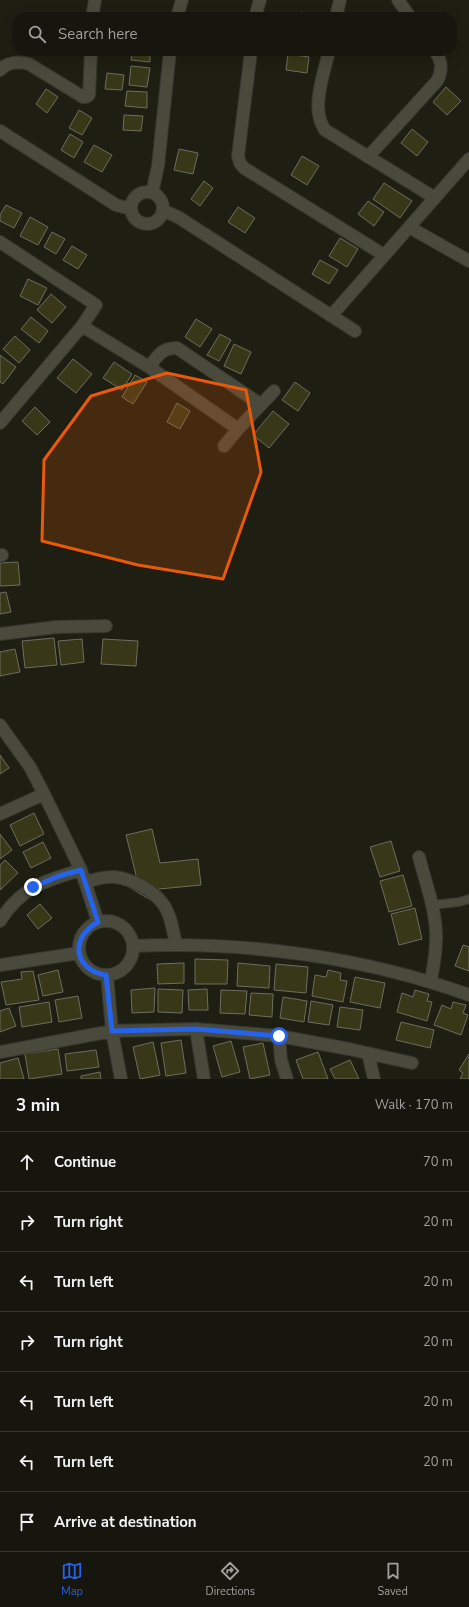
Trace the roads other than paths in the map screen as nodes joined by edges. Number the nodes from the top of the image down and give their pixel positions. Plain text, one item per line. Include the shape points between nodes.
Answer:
1 (95, 0) edge
2 (182, 0) edge
3 (260, 0) edge
4 (340, 0) edge
5 (398, 0) edge
6 (93, 12) edge
7 (178, 12) edge
8 (256, 12) edge
9 (337, 12) edge
10 (406, 12) edge
11 (91, 56) edge
12 (169, 56) edge
13 (250, 56) edge
14 (328, 56) edge
15 (438, 56) edge
16 (0, 70) edge
17 (0, 131) edge
18 (368, 157) junction
19 (469, 159) edge
20 (152, 193) junction
21 (435, 198) junction
22 (131, 209) junction
23 (164, 211) junction
24 (409, 227) junction
25 (0, 242) edge
26 (384, 255) junction
27 (469, 261) edge
28 (331, 316) junction
29 (82, 326) junction
30 (354, 331) dead end
31 (149, 367) junction
32 (274, 391) dead end
33 (260, 404) junction
34 (0, 423) edge
35 (238, 428) junction
36 (224, 446) dead end
37 (106, 626) dead end
38 (0, 634) edge
39 (0, 725) edge
40 (44, 794) junction
41 (0, 814) edge
42 (419, 857) dead end
43 (83, 876) junction
44 (469, 899) edge
45 (432, 904) junction
46 (0, 921) edge
47 (98, 922) junction
48 (176, 945) junction
49 (134, 946) junction
50 (79, 952) junction
51 (0, 965) edge
52 (106, 975) junction
53 (431, 981) junction
54 (469, 994) edge
55 (196, 1029) junction
56 (112, 1031) junction
57 (279, 1036) junction
58 (0, 1052) edge
59 (368, 1053) junction
60 (412, 1064) dead end
61 (121, 1079) edge
62 (204, 1079) edge
63 (287, 1079) edge
64 (374, 1079) edge

1 - 6 street
2 - 7 street
3 - 8 street
4 - 9 street
5 - 10 street
11 - 16 street via 89,95 86,97 29,64 22,62 7,65
12 - 20 street via 158,166
13 - 26 street via 238,156 240,163 244,168
14 - 18 street via 318,106 321,124 325,130
15 - 18 street via 441,66 438,81
17 - 22 street via 116,205
18 - 21 street
19 - 21 street
20 - 22 street via 137,195 131,203
20 - 23 street via 161,200
21 - 24 street
22 - 23 street via 134,218 146,224 153,224 159,220
23 - 28 street via 178,217
24 - 26 street
24 - 27 street
25 - 29 street via 96,306
26 - 28 street
28 - 30 street
29 - 31 street
29 - 34 street
31 - 33 street via 161,352 167,348 177,348
31 - 35 street
32 - 33 street
33 - 35 street
35 - 36 street
37 - 38 street
39 - 40 street via 30,767
40 - 41 street
40 - 43 street
42 - 45 street
43 - 46 street via 59,876 33,887 18,897
43 - 47 street
43 - 48 street via 114,877 133,882 156,896 168,913
44 - 45 lane
45 - 53 street via 436,952
47 - 49 street via 117,923 125,928
47 - 50 street via 82,934
48 - 49 street
48 - 53 street via 253,949 332,958
49 - 52 street via 133,955 123,970
50 - 51 street
50 - 52 street via 82,962 88,969
52 - 56 street
53 - 54 street
55 - 56 street
55 - 57 street
55 - 62 street
56 - 58 street
56 - 61 street
57 - 59 street
57 - 63 street via 281,1060
59 - 60 street
59 - 64 street

